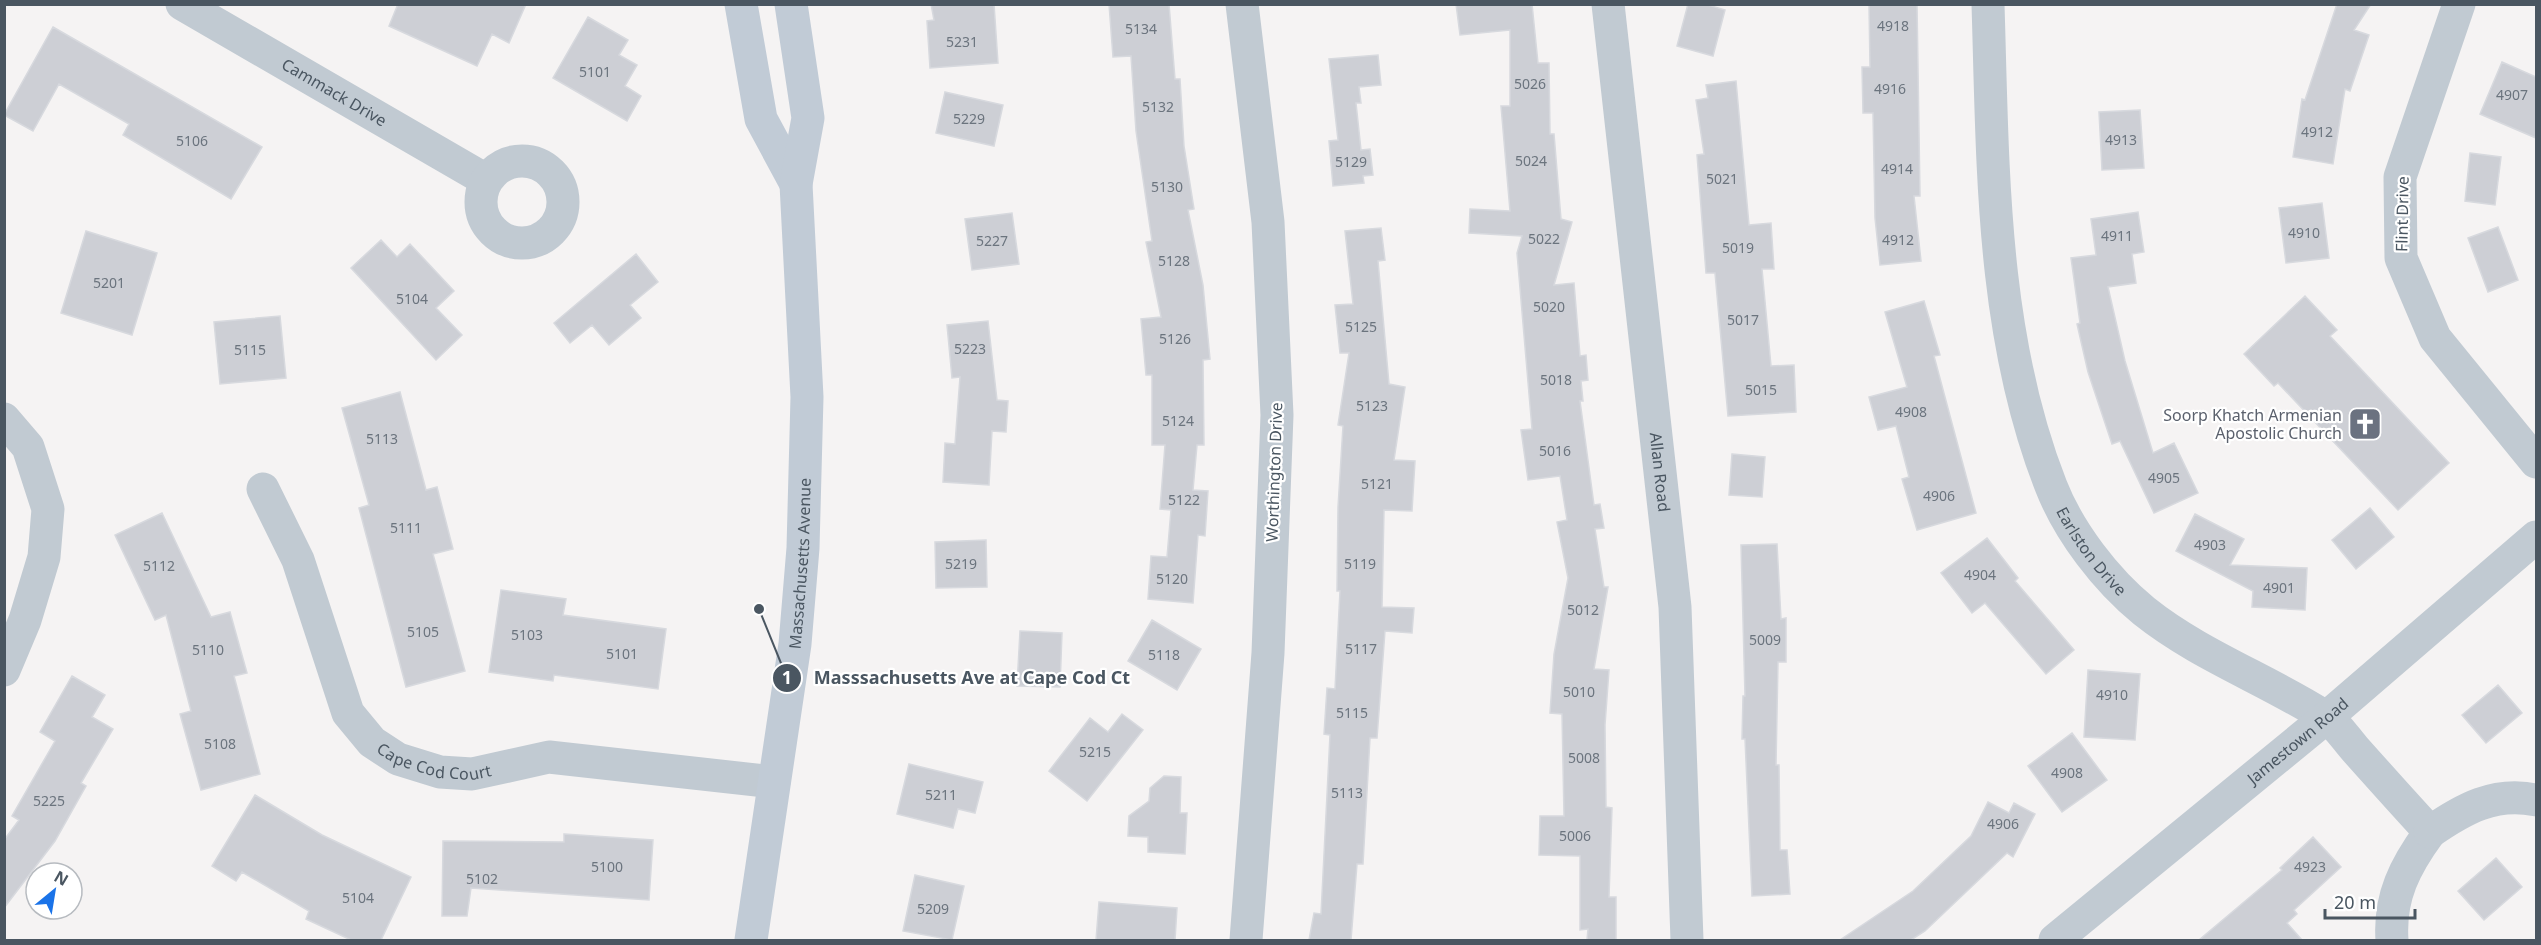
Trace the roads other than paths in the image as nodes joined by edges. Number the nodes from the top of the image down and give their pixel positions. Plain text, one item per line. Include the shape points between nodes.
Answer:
1 (182, 4) edge
2 (741, 4) edge
3 (791, 4) edge
4 (1242, 4) edge
5 (1608, 4) edge
6 (1988, 4) edge
7 (2459, 4) edge
8 (486, 180) dead end
9 (796, 184) junction
10 (4, 419) edge
11 (2536, 462) edge
12 (263, 489) dead end
13 (2536, 537) edge
14 (4, 670) edge
15 (2327, 717) junction
16 (774, 782) junction
17 (2536, 800) edge
18 (2430, 832) junction
19 (751, 940) edge
20 (1246, 940) edge
21 (1687, 940) edge
22 (2055, 940) edge
23 (2392, 940) edge

1 - 8 street, Cammack Drive
2 - 9 main road, Massachusetts Avenue via 761,119
3 - 9 main road, Massachusetts Avenue via 808,118
4 - 20 street, Worthington Drive via 1268,222 1277,415 1268,653
5 - 21 street, Allan Road via 1675,607
6 - 15 street, Earlston Drive via 1995,209 2004,286 2033,435 2052,488 2075,531 2110,578 2143,610 2179,637
7 - 11 street, Flint Drive via 2400,177 2402,258 2435,338
9 - 16 main road, Massachusetts Avenue via 807,397 803,548 795,644
10 - 14 street via 28,447 48,509 44,558
12 - 16 street, Cape Cod Court via 298,560 348,713 372,742 398,759 440,772 472,774 549,757
13 - 15 street, Jamestown Road
15 - 18 street, Earlston Drive
15 - 22 street, Jamestown Road
16 - 19 main road, Massachusetts Avenue
17 - 18 street via 2490,799 2457,813
18 - 23 street via 2411,858 2396,890 2390,919

